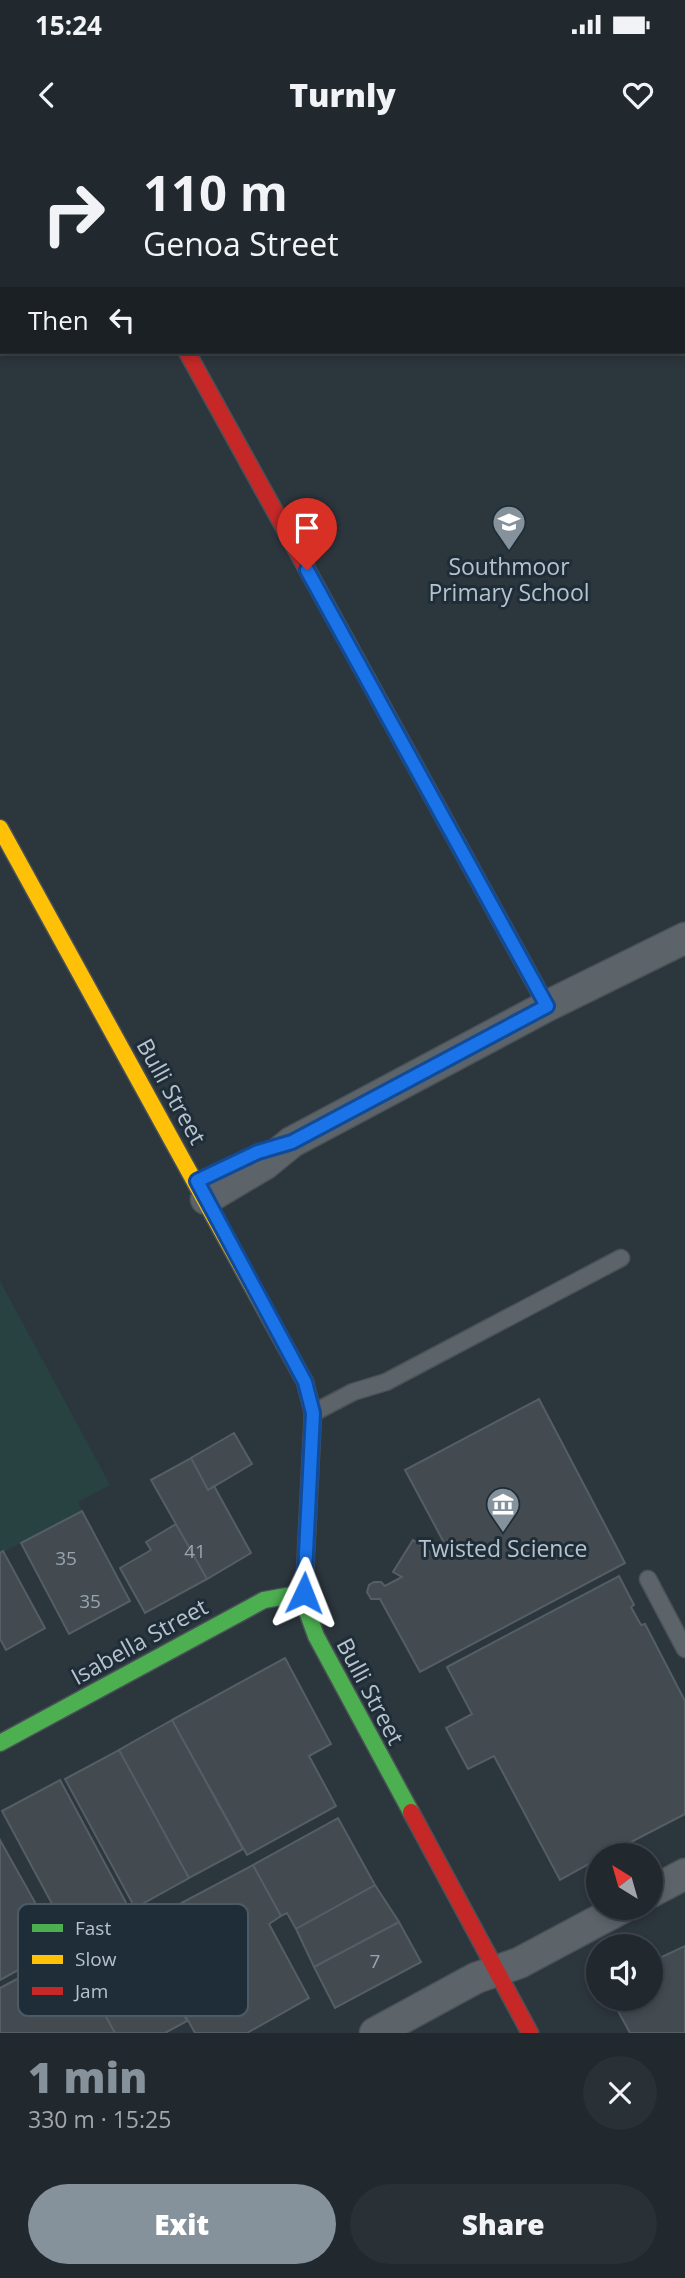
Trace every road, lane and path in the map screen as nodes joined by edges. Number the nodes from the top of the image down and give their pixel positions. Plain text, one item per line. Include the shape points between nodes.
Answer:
1 (188, 354) edge
2 (0, 828) edge
3 (685, 938) edge
4 (547, 1006) junction
5 (201, 1190) junction
6 (621, 1258) dead end
7 (313, 1413) junction
8 (648, 1579) dead end
9 (304, 1593) junction
10 (685, 1649) edge
11 (0, 1743) edge
12 (685, 1874) edge
13 (663, 1886) edge
14 (600, 1920) edge
15 (496, 1972) junction
16 (375, 2033) edge
17 (530, 2033) edge

1 - 4 street
2 - 5 street, Bulli Street
3 - 4 street
4 - 5 street via 292,1142 258,1152
5 - 7 street, Bulli Street via 305,1382
6 - 7 lane via 386,1382 353,1392
7 - 9 street, Bulli Street
8 - 10 lane
9 - 11 street, Isabella Street via 264,1600
9 - 15 street, Bulli Street via 316,1636
12 - 13 street
14 - 15 street
15 - 16 street via 476,1978
15 - 17 street, Bulli Street

